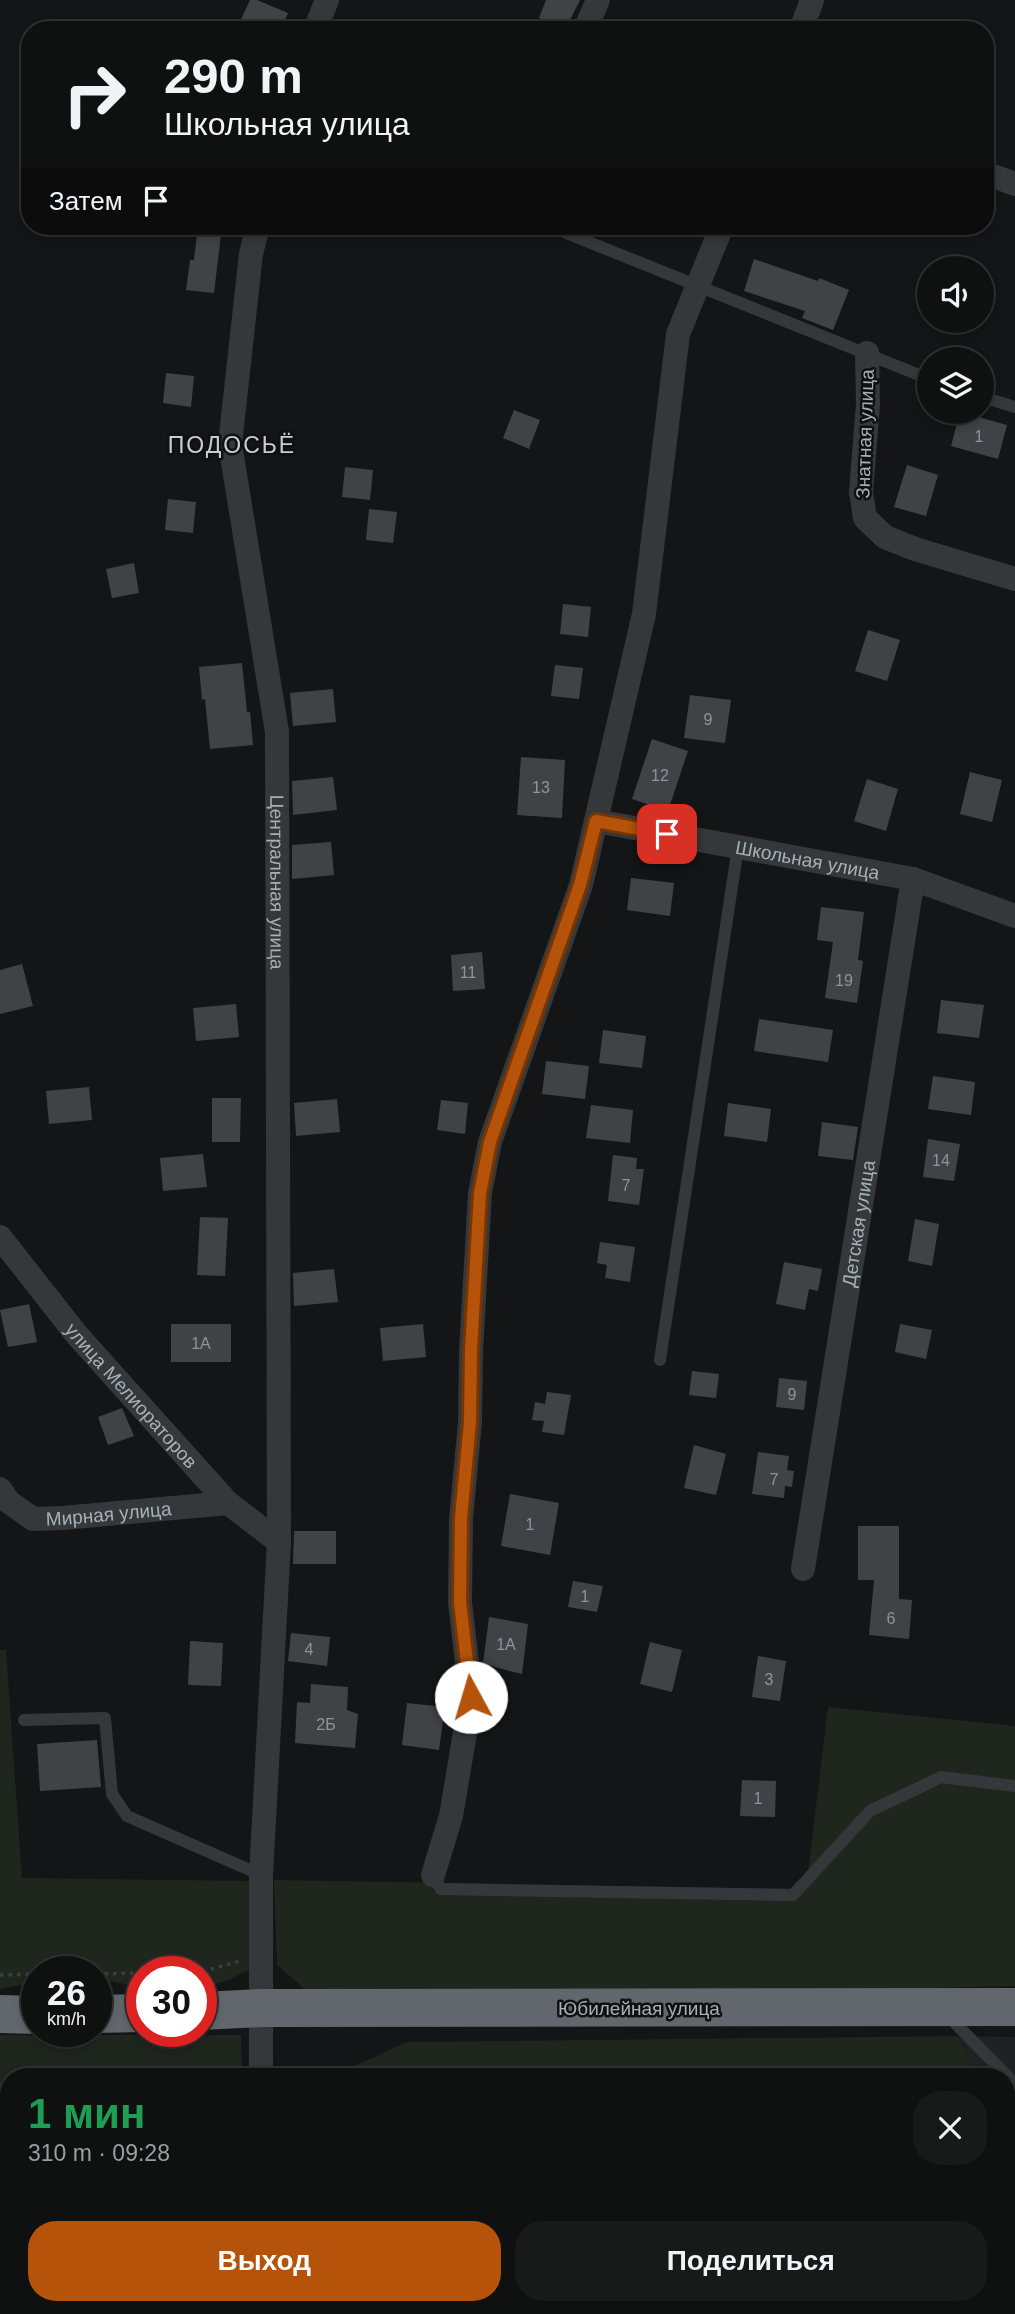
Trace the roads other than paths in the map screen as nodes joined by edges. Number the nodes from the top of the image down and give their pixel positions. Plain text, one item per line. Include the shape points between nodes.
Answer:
1 (327, 0) edge
2 (598, 0) edge
3 (812, 0) edge
4 (319, 21) edge
5 (588, 21) edge
6 (804, 21) edge
7 (994, 176) edge
8 (1015, 184) edge
9 (256, 235) edge
10 (571, 235) edge
11 (718, 235) edge
12 (697, 286) junction
13 (867, 353) junction
14 (917, 374) edge
15 (994, 401) edge
16 (1015, 407) edge
17 (1015, 579) edge
18 (596, 821) junction
19 (738, 847) junction
20 (913, 879) junction
21 (1015, 916) edge
22 (0, 1237) edge
23 (660, 1360) dead end
24 (0, 1489) edge
25 (228, 1503) junction
26 (279, 1542) junction
27 (803, 1569) dead end
28 (24, 1720) dead end
29 (1015, 1786) edge
30 (261, 1875) junction
31 (433, 1875) joint
32 (939, 2007) junction
33 (1015, 2007) edge
34 (262, 2008) junction
35 (217, 2010) edge
36 (0, 2014) edge
37 (21, 2015) edge
38 (261, 2068) edge
39 (999, 2068) edge

1 - 4 street
2 - 5 street
3 - 6 street
7 - 8 street
9 - 26 street, Центральная улица via 230,444 277,732
10 - 12 lane
11 - 12 street
12 - 13 lane
12 - 18 street via 678,334 644,614
13 - 14 lane
13 - 17 street, Знатная улица via 869,404 861,492 865,518 885,537
15 - 16 lane
18 - 19 street, Школьная улица
18 - 31 street via 580,885 490,1142 480,1193 461,1518 460,1602 471,1697 451,1816
19 - 20 street, Школьная улица
19 - 23 lane
20 - 21 street, Школьная улица
20 - 27 street, Детская улица
22 - 25 street, улица Мелиораторов via 77,1335
24 - 25 street, Мирная улица via 9,1502 33,1519
25 - 26 street, улица Мелиораторов
26 - 30 street, Центральная улица
28 - 30 lane via 105,1718 112,1794 127,1816
29 - 31 lane via 941,1777 870,1811 793,1895 441,1889
30 - 34 street, Центральная улица
32 - 33 highway, Юбилейная улица
32 - 34 highway, Юбилейная улица
32 - 39 lane
34 - 35 highway, Юбилейная улица
34 - 38 street, Центральная улица
36 - 37 highway

